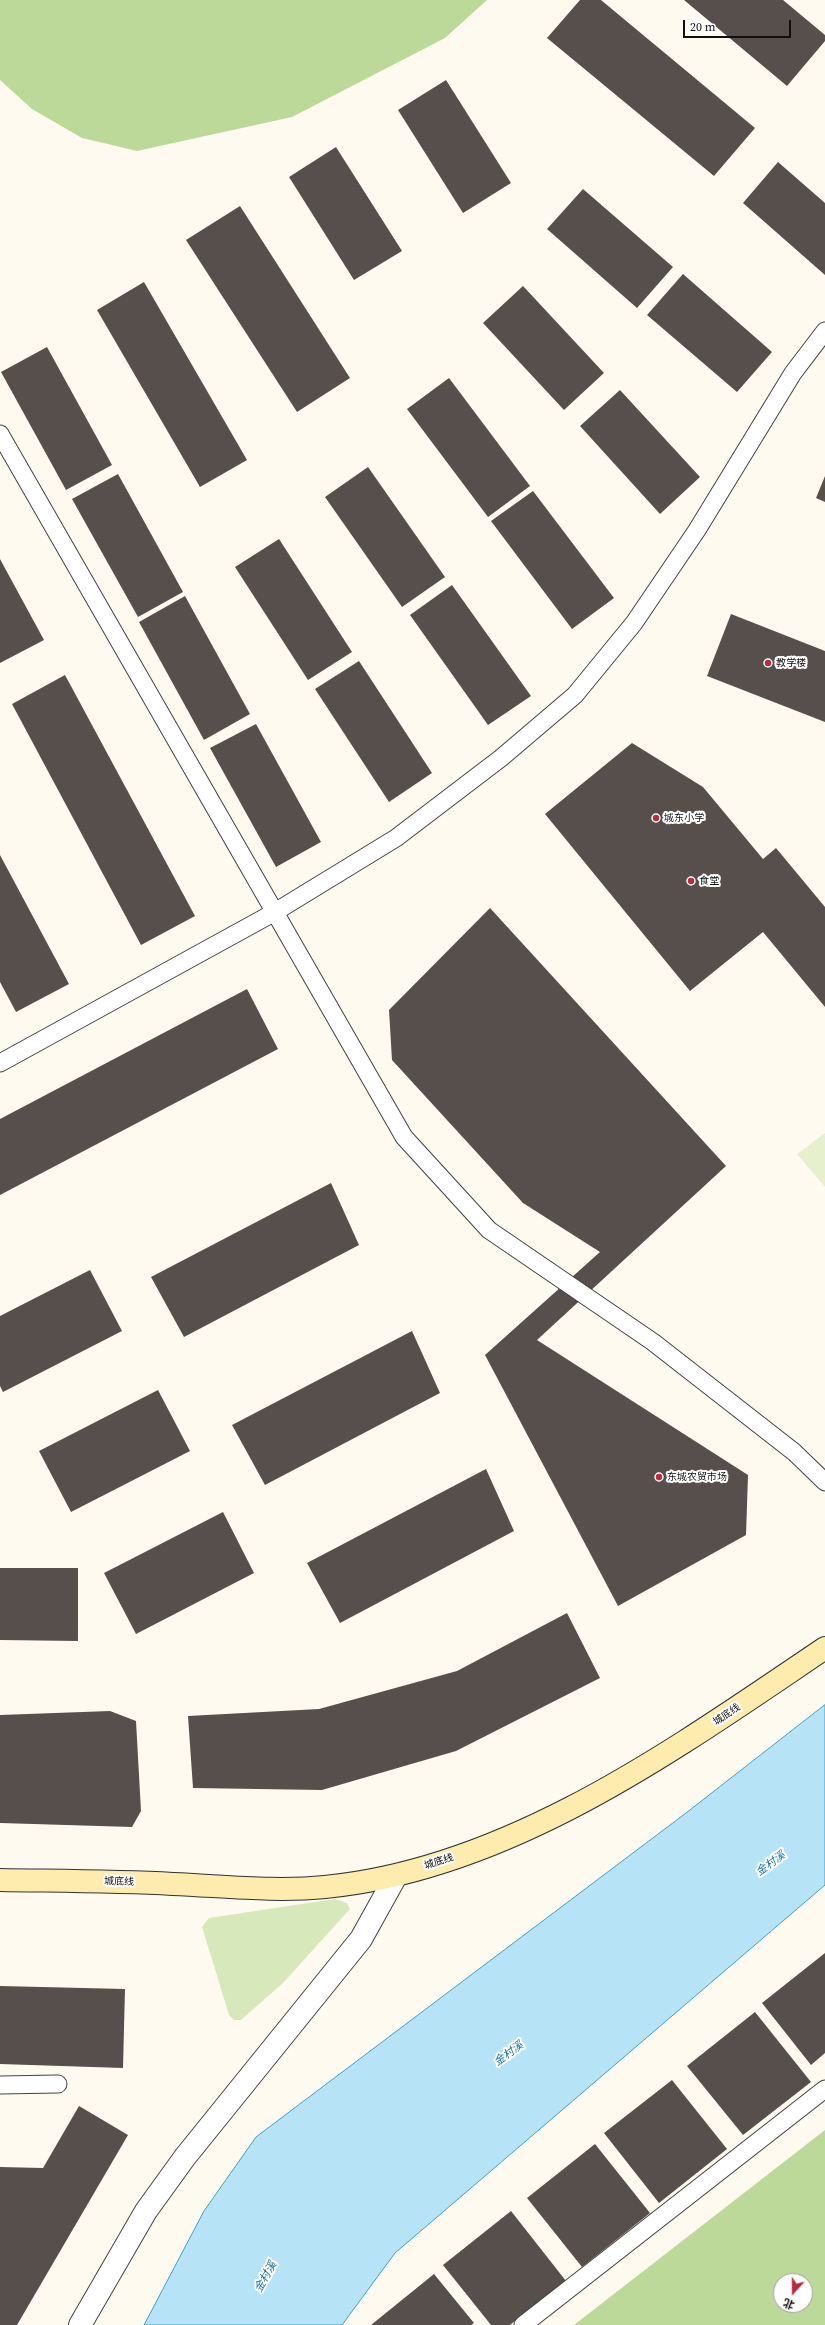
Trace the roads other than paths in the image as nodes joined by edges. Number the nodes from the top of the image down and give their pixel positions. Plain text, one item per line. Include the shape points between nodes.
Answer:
1 (825, 331) edge
2 (0, 434) edge
3 (275, 912) junction
4 (0, 1063) edge
5 (825, 1482) edge
6 (825, 1648) edge
7 (396, 1876) junction
8 (0, 1880) edge
9 (58, 2084) dead end
10 (0, 2085) edge
11 (825, 2089) edge
12 (80, 2325) edge
13 (523, 2325) edge

1 - 3 lane via 794,373 697,530 634,623 575,695 501,758 396,838
2 - 3 lane
3 - 4 lane
3 - 5 lane via 404,1137 489,1230 653,1342 794,1452
6 - 7 main road, 城底线 via 700,1732 608,1789 529,1827 459,1856
7 - 8 main road, 城底线 via 323,1887
7 - 12 street via 361,1939 185,2157 146,2210
9 - 10 lane
11 - 13 lane

